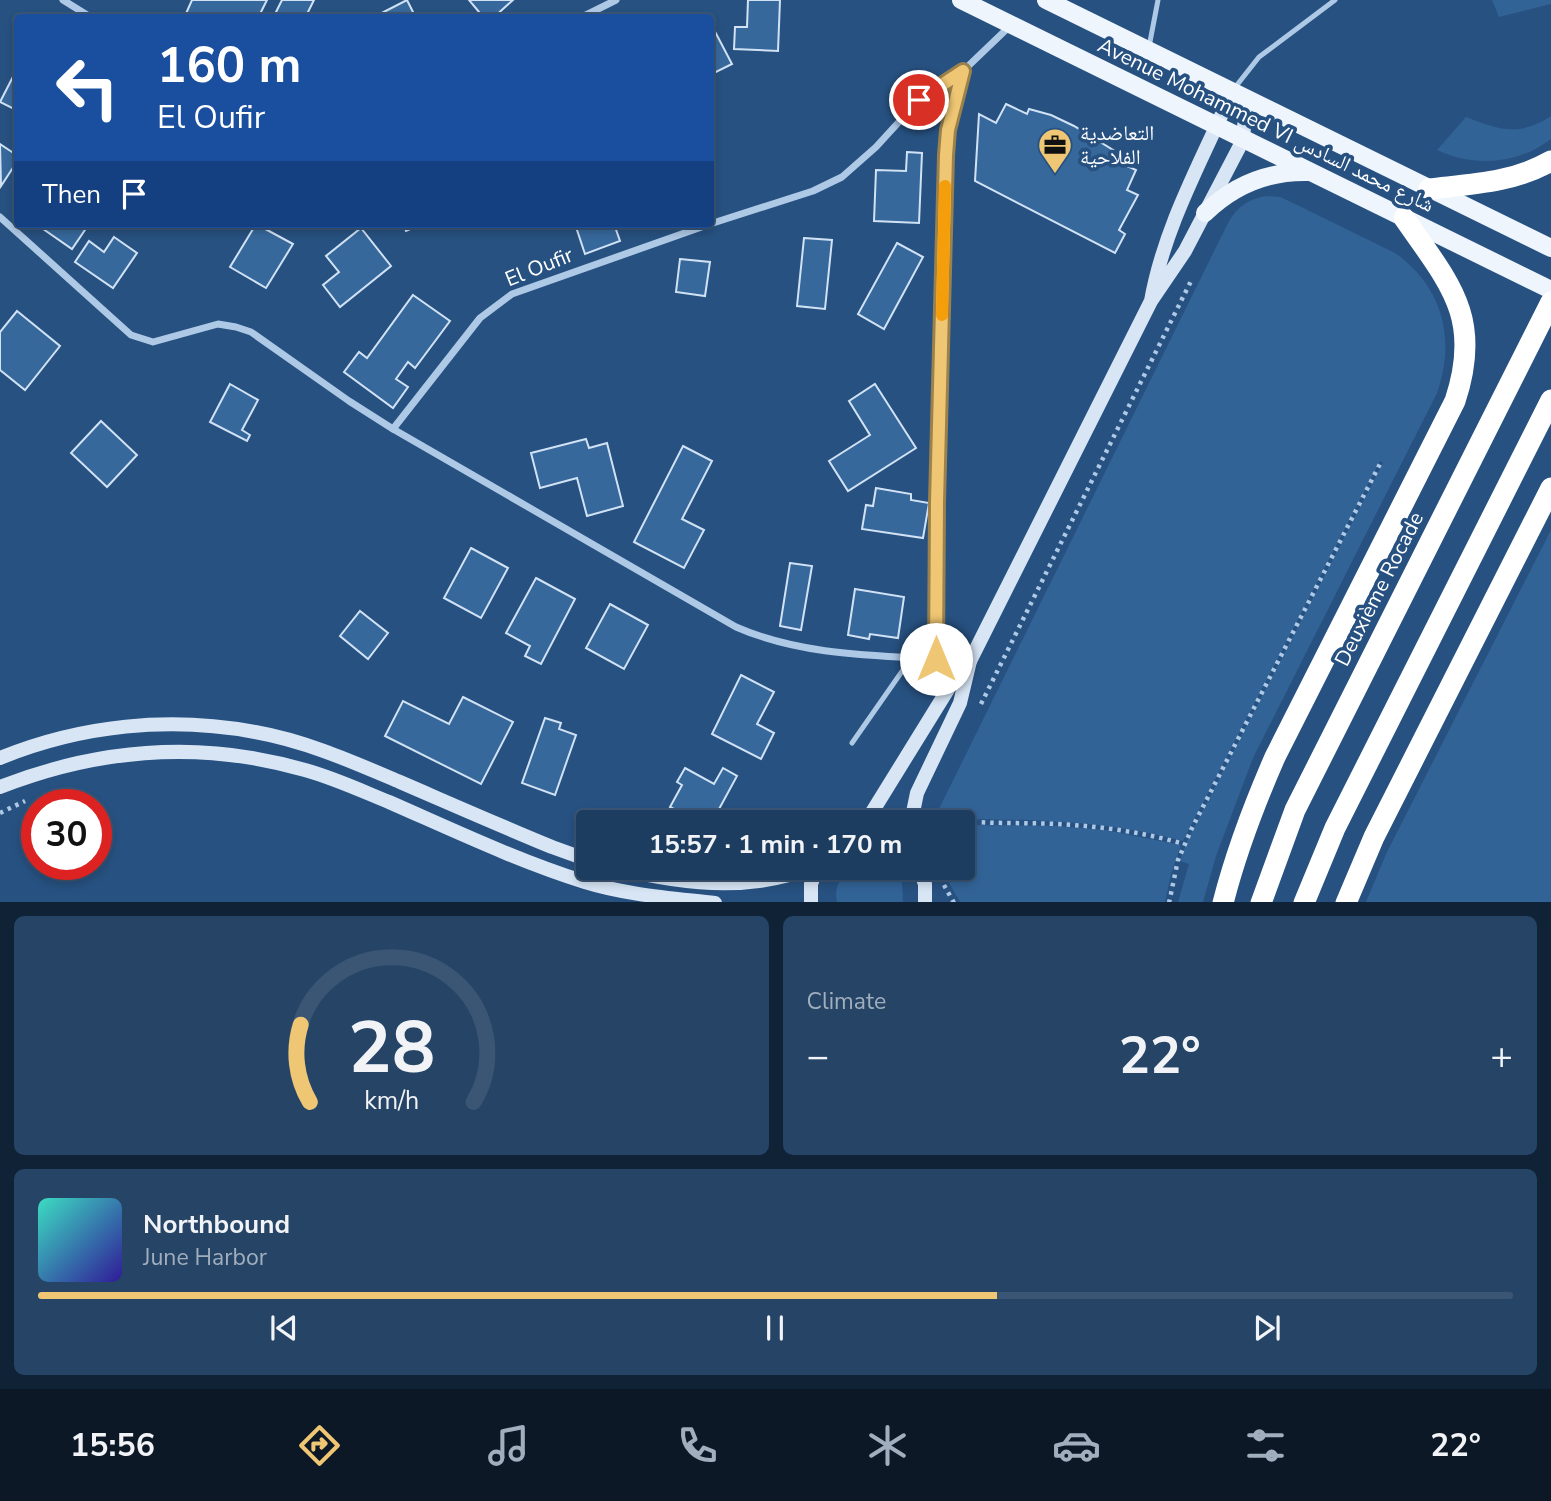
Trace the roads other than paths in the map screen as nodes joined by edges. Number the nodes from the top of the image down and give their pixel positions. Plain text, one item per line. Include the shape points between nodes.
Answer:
1 (64, 0) edge
2 (615, 0) edge
3 (961, 0) edge
4 (1046, 0) edge
5 (1158, 0) edge
6 (1335, 0) edge
7 (86, 14) edge
8 (588, 14) edge
9 (1012, 25) junction
10 (1148, 50) junction
11 (963, 71) junction
12 (1232, 92) junction
13 (1216, 127) junction
14 (1243, 140) junction
15 (1551, 161) edge
16 (1311, 172) junction
17 (1429, 188) junction
18 (1205, 214) junction
19 (0, 217) edge
20 (1404, 218) junction
21 (714, 223) edge
22 (699, 228) edge
23 (1546, 245) edge
24 (1551, 290) edge
25 (1151, 301) junction
26 (1551, 302) edge
27 (1551, 400) edge
28 (393, 429) junction
29 (1551, 488) edge
30 (912, 657) junction
31 (936, 659) junction
32 (970, 661) junction
33 (852, 743) dead end
34 (0, 758) edge
35 (0, 787) edge
36 (873, 810) edge
37 (913, 810) edge
38 (576, 856) edge
39 (690, 880) edge
40 (761, 880) edge
41 (812, 880) edge
42 (924, 880) edge
43 (925, 884) junction
44 (715, 902) edge
45 (811, 902) edge
46 (925, 902) edge
47 (935, 902) edge
48 (1223, 902) edge
49 (1261, 902) edge
50 (1304, 902) edge
51 (1346, 902) edge

1 - 7 street
2 - 8 street
3 - 9 main road, Avenue Mohammed VI شارع محمد السادس
4 - 10 main road, Avenue Mohammed VI شارع محمد السادس
5 - 10 lane
6 - 12 lane via 1259,57
9 - 11 street, El Oufir
9 - 13 main road, Avenue Mohammed VI شارع محمد السادس
10 - 12 main road, Avenue Mohammed VI شارع محمد السادس
11 - 21 street, El Oufir via 919,100 842,177
11 - 31 street via 946,155
12 - 13 street
12 - 14 street via 1245,114
12 - 17 main road, Avenue Mohammed VI شارع محمد السادس
13 - 14 main road, Avenue Mohammed VI شارع محمد السادس
13 - 25 street via 1165,245
14 - 16 main road, Avenue Mohammed VI شارع محمد السادس
14 - 18 street
15 - 17 highway via 1499,182
16 - 18 main road via 1261,177 1230,191
16 - 20 main road, Avenue Mohammed VI شارع محمد السادس
17 - 23 main road, Avenue Mohammed VI شارع محمد السادس
18 - 25 street
19 - 28 street via 131,335 153,342 218,324 236,327 265,340
20 - 24 main road, Avenue Mohammed VI شارع محمد السادس
20 - 48 highway via 1459,308 1466,345 1464,374 1455,401 1275,757 1251,810
22 - 28 street, El Oufir via 512,294 495,305
25 - 32 street
26 - 49 highway, Deuxième Rocade via 1295,810
27 - 50 highway via 1335,828
28 - 30 street via 758,636 808,649
29 - 51 highway via 1374,837
30 - 31 street
30 - 33 lane
31 - 32 street
32 - 36 street
32 - 37 street via 964,692 923,776
34 - 38 street via 85,732 142,725 200,724 257,732 312,746
35 - 44 street via 37,772 145,752 200,751 254,757 307,770 588,883
39 - 40 street
41 - 45 street
42 - 43 street
43 - 46 street
43 - 47 street

